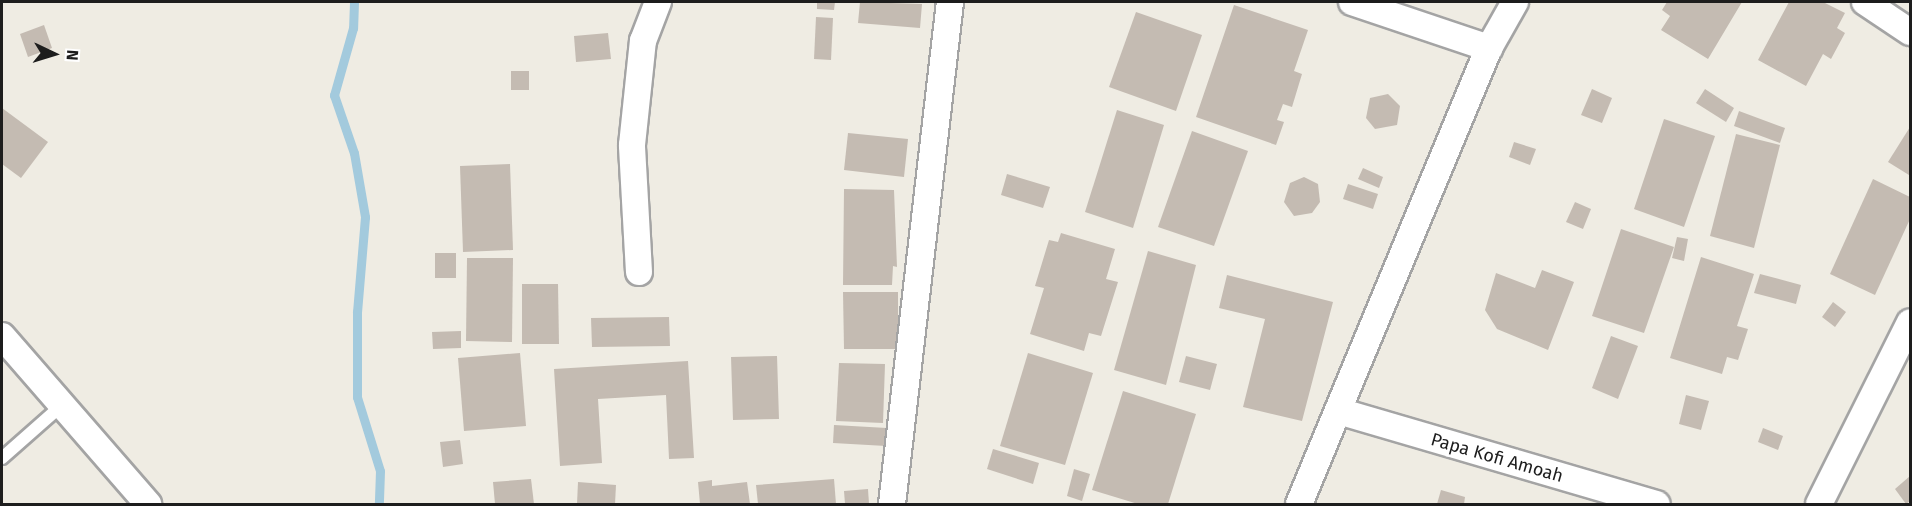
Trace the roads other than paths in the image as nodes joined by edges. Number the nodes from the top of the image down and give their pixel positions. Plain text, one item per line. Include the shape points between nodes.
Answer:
1 (657, 2) edge
2 (950, 2) edge
3 (1352, 2) edge
4 (1515, 2) edge
5 (1865, 2) edge
6 (1911, 32) edge
7 (1489, 48) junction
8 (639, 272) dead end
9 (1911, 322) edge
10 (2, 336) edge
11 (61, 406) junction
12 (1338, 411) junction
13 (2, 458) edge
14 (148, 504) edge
15 (892, 504) edge
16 (1299, 504) edge
17 (1657, 504) edge
18 (1819, 504) edge

1 - 8 street via 644,41 632,145
2 - 15 street
3 - 7 street
4 - 7 street
5 - 6 street
7 - 12 street
9 - 18 street
10 - 11 street
11 - 13 lane
11 - 14 street
12 - 16 street
12 - 17 street, Papa Kofi Amoah

